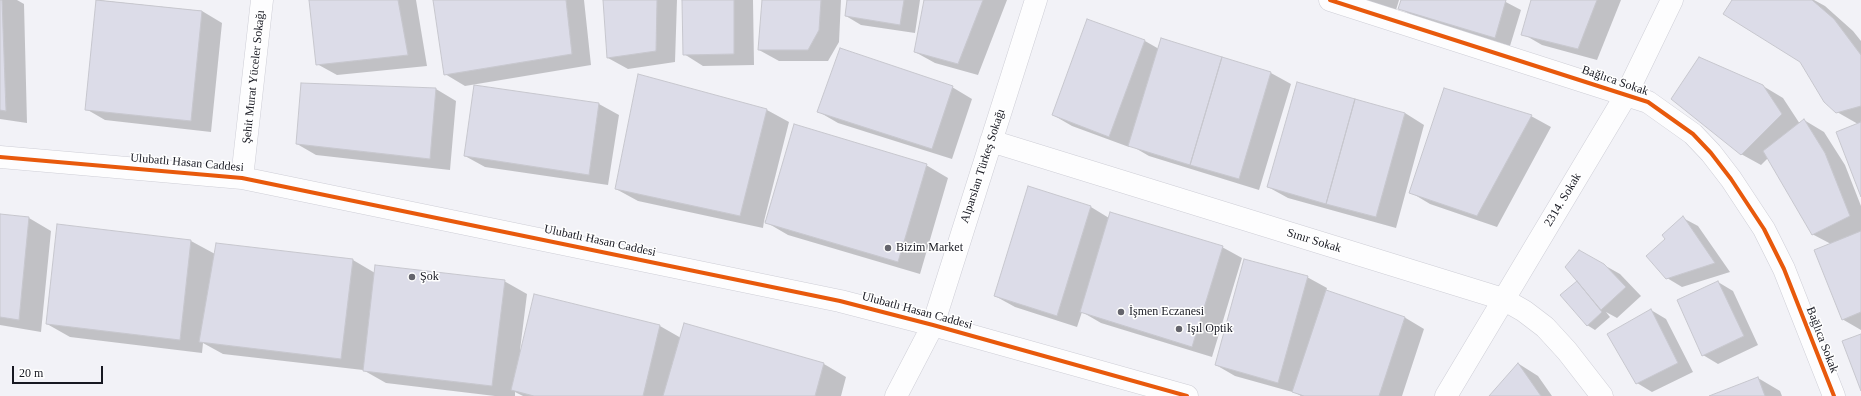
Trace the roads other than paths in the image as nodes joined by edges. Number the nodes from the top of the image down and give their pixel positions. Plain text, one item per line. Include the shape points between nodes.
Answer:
1 (262, 0) edge
2 (1036, 0) edge
3 (1330, 0) edge
4 (1672, 0) edge
5 (1626, 94) junction
6 (991, 141) junction
7 (0, 157) edge
8 (242, 178) junction
9 (1503, 299) junction
10 (933, 325) junction
11 (896, 396) edge
12 (1187, 396) edge
13 (1446, 396) edge
14 (1602, 396) edge
15 (1834, 396) edge

1 - 8 street, Şehit Murat Yüceler Sokağı
2 - 6 street, Alparslan Türkeş Sokağı
3 - 5 street, Bağlıca Sokak
4 - 5 street, 2314. Sokak
5 - 9 street, 2314. Sokak
5 - 15 street, Bağlıca Sokak via 1648,102 1693,134 1731,179 1775,250
6 - 9 street, Sınır Sokak
6 - 10 street, Alparslan Türkeş Sokağı
7 - 8 street, Ulubatlı Hasan Caddesi
8 - 10 street, Ulubatlı Hasan Caddesi via 840,301
9 - 13 street, 2314. Sokak
9 - 14 street, Sınır Sokak via 1524,311 1567,350
10 - 11 street, Alparslan Türkeş Sokağı
10 - 12 street, Ulubatlı Hasan Caddesi

